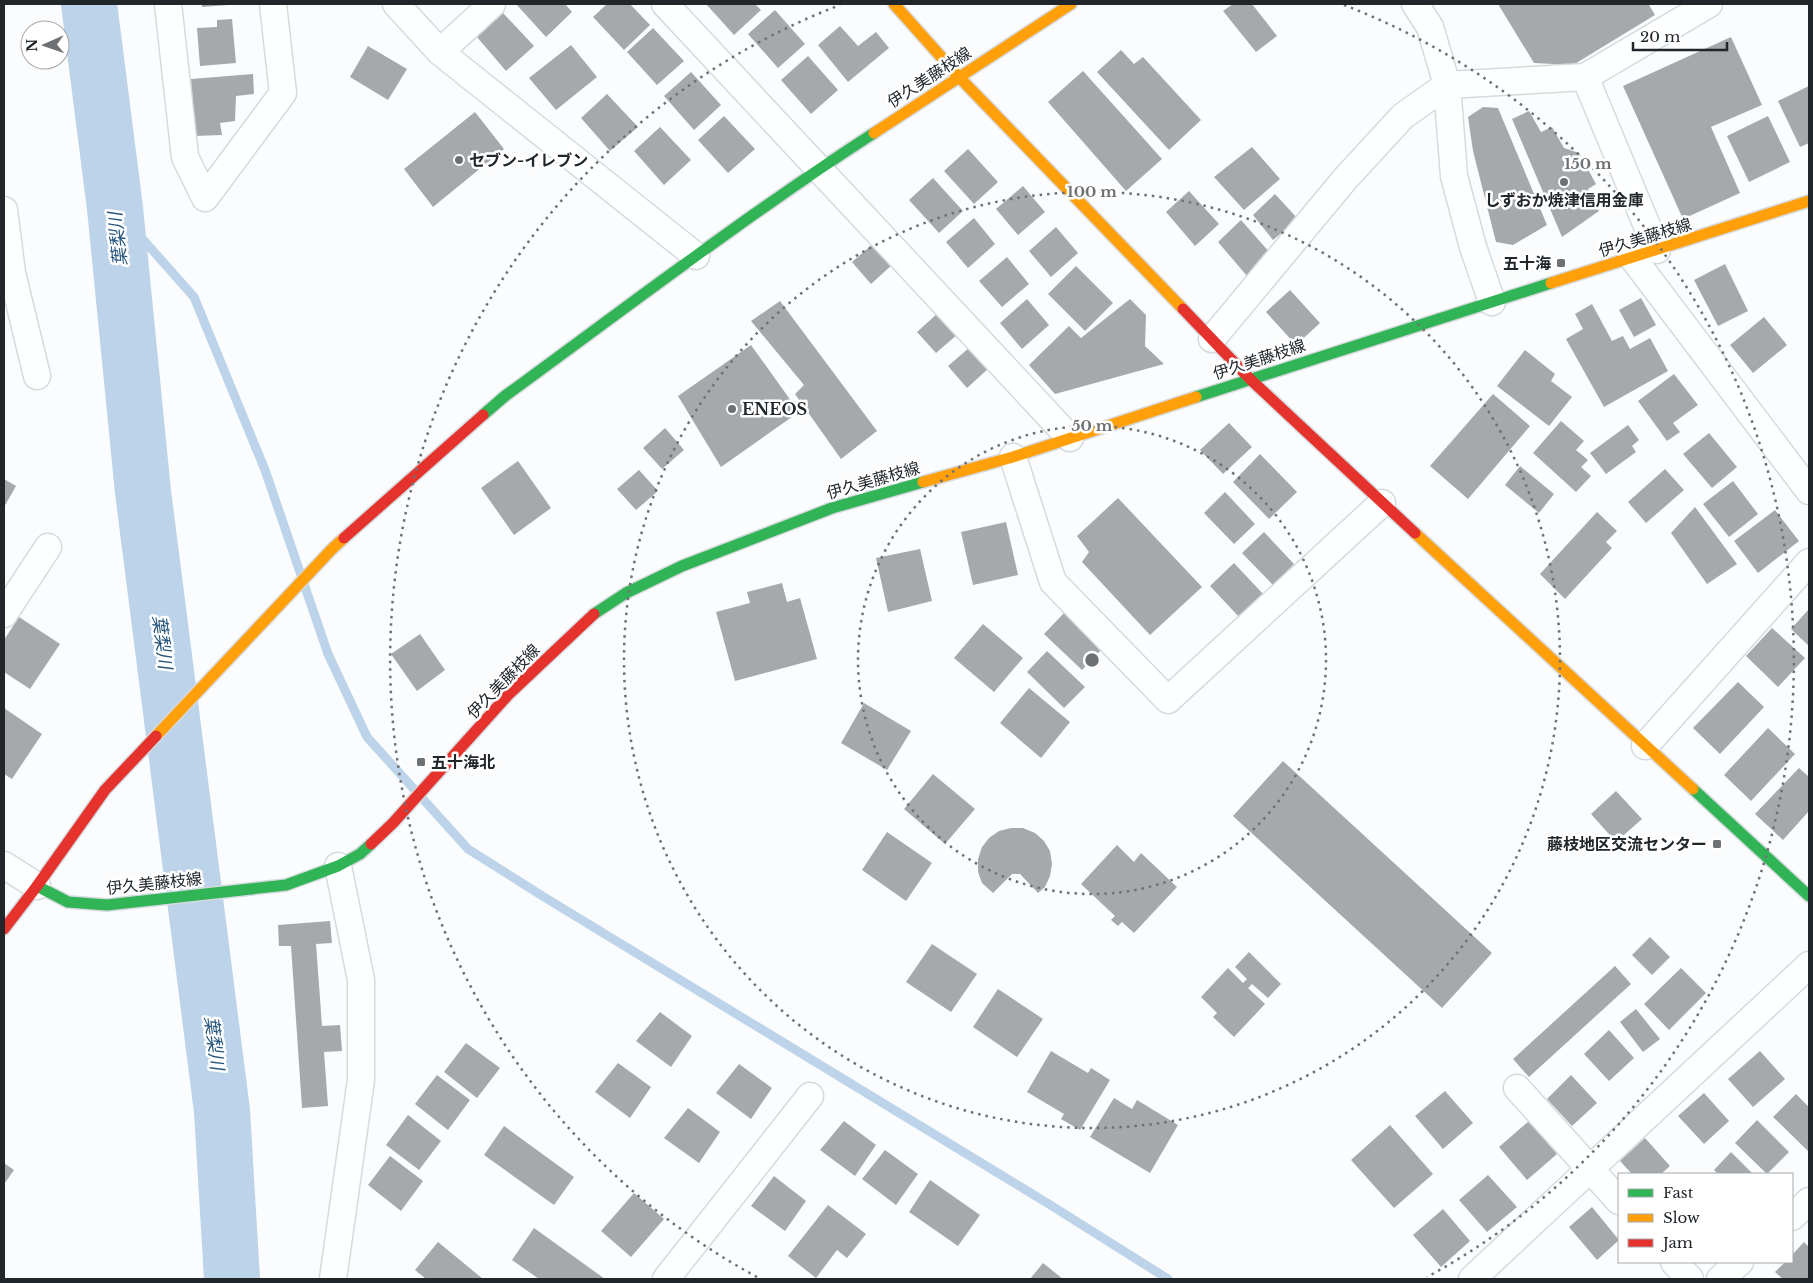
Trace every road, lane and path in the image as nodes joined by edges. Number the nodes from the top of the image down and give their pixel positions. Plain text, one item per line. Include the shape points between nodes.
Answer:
1 (168, 4) edge
2 (273, 4) edge
3 (396, 4) edge
4 (492, 4) edge
5 (665, 4) edge
6 (894, 4) edge
7 (1071, 4) edge
8 (1415, 4) edge
9 (1709, 4) edge
10 (440, 52) junction
11 (959, 77) junction
12 (1585, 77) junction
13 (1447, 84) junction
14 (818, 169) junction
15 (1809, 201) edge
16 (4, 210) edge
17 (1657, 250) junction
18 (696, 256) junction
19 (1632, 257) junction
20 (1492, 302) junction
21 (1212, 339) junction
22 (37, 376) dead end
23 (1250, 379) junction
24 (1070, 438) junction
25 (1013, 457) junction
26 (1809, 491) edge
27 (1382, 503) junction
28 (48, 547) dead end
29 (1808, 565) edge
30 (4, 614) edge
31 (1645, 746) junction
32 (4, 864) edge
33 (338, 866) junction
34 (37, 886) junction
35 (1809, 896) edge
36 (6, 921) edge
37 (1809, 966) edge
38 (1516, 1088) dead end
39 (810, 1096) dead end
40 (1590, 1168) junction
41 (1618, 1200) edge
42 (1809, 1201) edge
43 (1793, 1216) edge
44 (1675, 1263) edge
45 (1739, 1263) edge
46 (333, 1279) edge
47 (666, 1279) edge
48 (1472, 1279) edge
49 (1690, 1279) edge
50 (1720, 1279) edge

1 - 2 street via 185,157 205,198 283,93
3 - 10 street
4 - 10 street
5 - 14 street
6 - 11 main road
7 - 11 main road, 伊久美藤枝線
8 - 13 street via 1430,27
9 - 12 street
10 - 18 street
11 - 14 main road, 伊久美藤枝線
11 - 21 main road
12 - 13 street
12 - 17 street
13 - 20 street via 1454,176
13 - 21 street via 1396,123 1345,179
14 - 18 main road, 伊久美藤枝線
14 - 24 street
15 - 17 main road, 伊久美藤枝線
16 - 22 street via 12,273
17 - 19 main road, 伊久美藤枝線
18 - 34 main road, 伊久美藤枝線 via 505,396 332,549 105,790
19 - 20 main road, 伊久美藤枝線
19 - 26 street
20 - 23 main road, 伊久美藤枝線
21 - 23 main road
23 - 24 main road, 伊久美藤枝線
23 - 27 main road
24 - 25 main road, 伊久美藤枝線
25 - 27 street via 1053,582 1168,700
25 - 33 main road, 伊久美藤枝線 via 832,508 682,566 626,593 595,613 508,695 394,823 360,854
27 - 31 main road
28 - 30 street
29 - 31 street
31 - 35 main road
32 - 34 street
33 - 34 main road, 伊久美藤枝線 via 286,885 107,905 68,902
33 - 46 street via 361,980 361,1080
34 - 36 main road, 伊久美藤枝線
37 - 40 street
38 - 40 street
39 - 47 street
40 - 41 street
40 - 48 street
42 - 43 street
44 - 49 street
45 - 50 street

